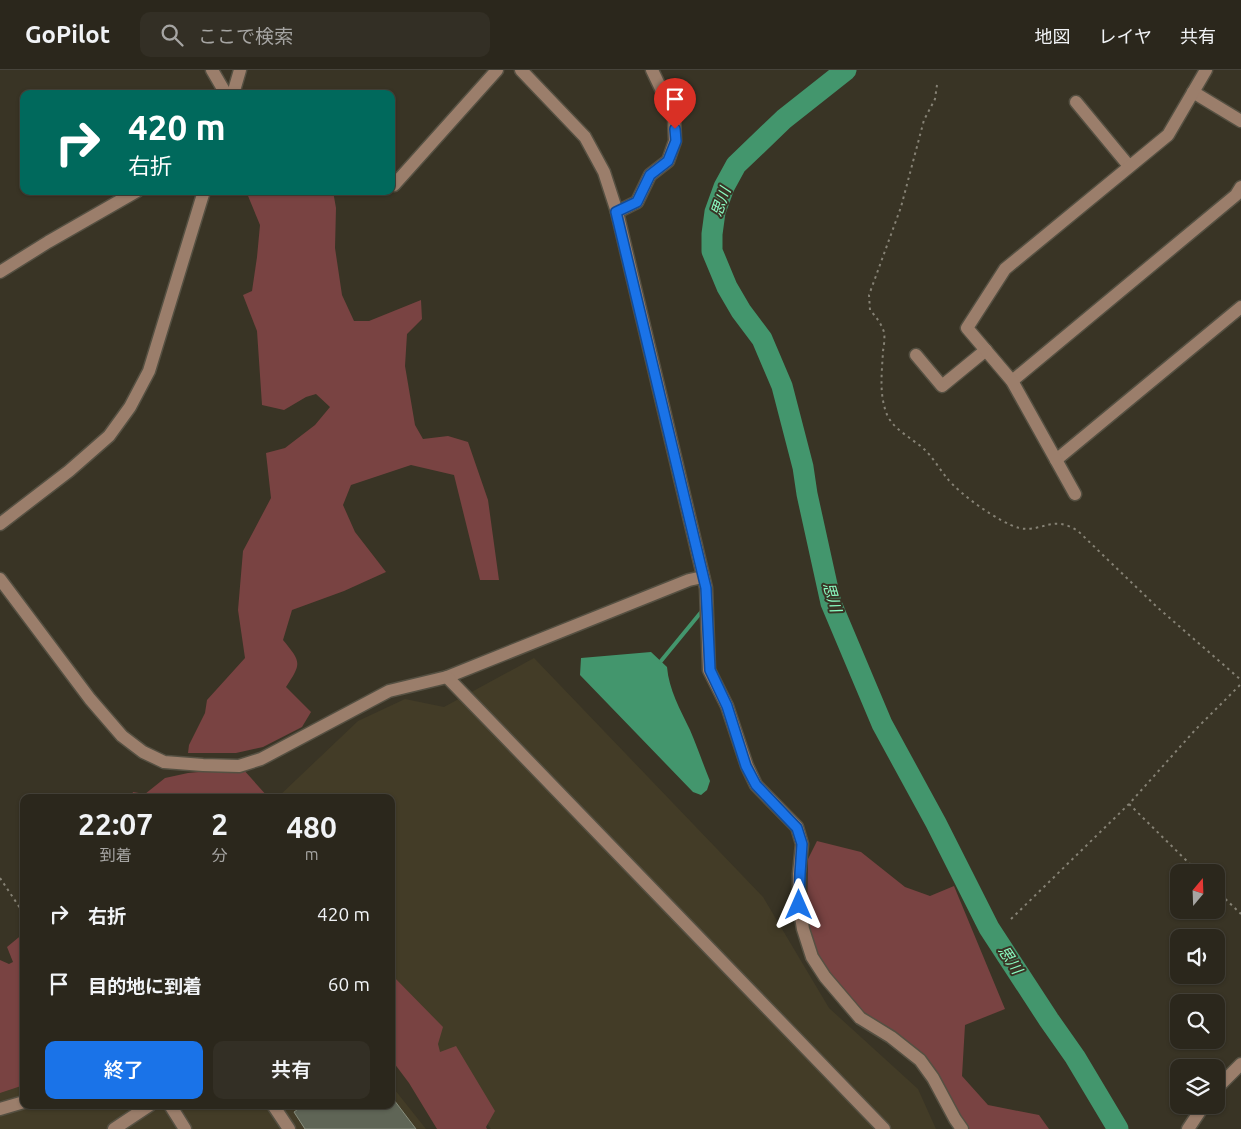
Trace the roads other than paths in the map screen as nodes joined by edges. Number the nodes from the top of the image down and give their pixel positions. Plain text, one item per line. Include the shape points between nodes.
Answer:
1 (212, 70) edge
2 (240, 70) edge
3 (497, 70) edge
4 (521, 70) edge
5 (652, 70) edge
6 (1206, 70) edge
7 (223, 90) edge
8 (234, 90) edge
9 (1193, 92) junction
10 (1076, 102) dead end
11 (1241, 121) edge
12 (1129, 166) junction
13 (395, 184) edge
14 (1241, 187) edge
15 (130, 195) edge
16 (203, 195) edge
17 (616, 212) junction
18 (0, 272) edge
19 (1241, 307) edge
20 (986, 350) junction
21 (916, 355) dead end
22 (1012, 381) junction
23 (1056, 460) junction
24 (1075, 494) dead end
25 (0, 524) edge
26 (703, 577) junction
27 (0, 579) edge
28 (447, 677) junction
29 (1241, 1064) edge
30 (1225, 1080) edge
31 (20, 1103) edge
32 (0, 1109) edge
33 (144, 1109) edge
34 (172, 1109) edge
35 (276, 1109) edge
36 (1198, 1114) edge
37 (114, 1129) edge
38 (185, 1129) edge
39 (289, 1129) edge
40 (884, 1129) edge
41 (962, 1129) edge
42 (1188, 1129) edge

1 - 7 street
2 - 8 street
3 - 13 street
4 - 17 street via 585,137 604,172
5 - 17 street via 674,116 676,141 668,161 650,175 637,202
6 - 9 street
9 - 11 street
9 - 12 street via 1168,135
10 - 12 street
12 - 20 street via 1005,269 966,328
14 - 22 street via 1236,196
15 - 18 street
16 - 25 street via 148,371 130,406 109,436
17 - 26 street
19 - 23 street
20 - 21 street via 942,386
20 - 22 street
22 - 23 street
23 - 24 street
26 - 28 street
26 - 41 street via 710,670 756,785 797,828 802,844 799,905 812,957 825,978 860,1018 920,1060
27 - 28 street via 90,699 122,736 143,752 164,762 238,766 261,759 388,691
28 - 40 street
29 - 30 street
31 - 32 street
33 - 37 street
34 - 38 street
35 - 39 street
36 - 42 street

